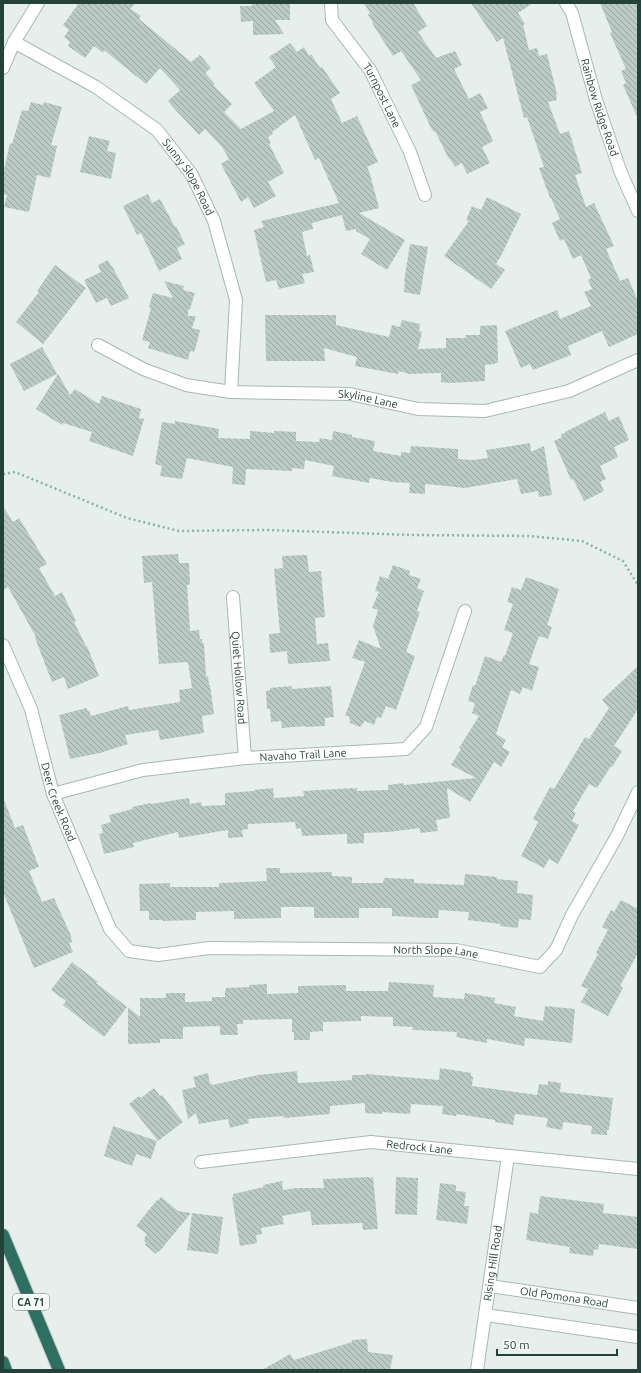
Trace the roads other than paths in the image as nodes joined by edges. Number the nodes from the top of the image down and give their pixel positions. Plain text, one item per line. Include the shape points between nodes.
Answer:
1 (38, 3) edge
2 (331, 3) edge
3 (566, 3) edge
4 (14, 42) junction
5 (3, 68) edge
6 (425, 195) dead end
7 (638, 211) edge
8 (98, 345) dead end
9 (638, 360) edge
10 (231, 392) junction
11 (233, 597) dead end
12 (465, 611) dead end
13 (3, 645) edge
14 (245, 758) junction
15 (638, 792) edge
16 (53, 794) junction
17 (129, 951) joint
18 (508, 1156) junction
19 (201, 1162) dead end
20 (638, 1169) edge
21 (3, 1235) edge
22 (490, 1286) junction
23 (638, 1308) edge
24 (486, 1315) junction
25 (638, 1337) edge
26 (3, 1362) edge
27 (6, 1370) edge
28 (59, 1370) edge
29 (477, 1370) edge

1 - 4 street
2 - 6 street, Turnpost Lane via 332,20 370,70 410,152
3 - 7 street, Rainbow Ridge Road via 572,13 596,100 621,173
4 - 5 street
4 - 10 street, Sunny Slope Road via 96,87 157,130 192,175 214,222 236,300
8 - 10 street, Skyline Lane via 143,369 186,385
9 - 10 street, Skyline Lane via 569,391 485,411 418,409 350,394
11 - 14 street, Quiet Hollow Road
12 - 14 street, Navaho Trail Lane via 426,727 406,749
13 - 16 street, Deer Creek Road via 31,709
14 - 16 street, Navaho Trail Lane via 143,770
15 - 17 street, North Slope Lane via 556,950 540,967 456,950 209,948 158,955
16 - 17 street, Deer Creek Road via 110,929
18 - 19 street, Redrock Lane via 372,1142
18 - 20 street, Redrock Lane
18 - 22 street, Rising Hill Road
21 - 28 highway, CA 71
22 - 23 street, Old Pomona Road
22 - 24 street, Rising Hill Road
24 - 25 street
24 - 29 street, Rising Hill Road
26 - 27 highway

